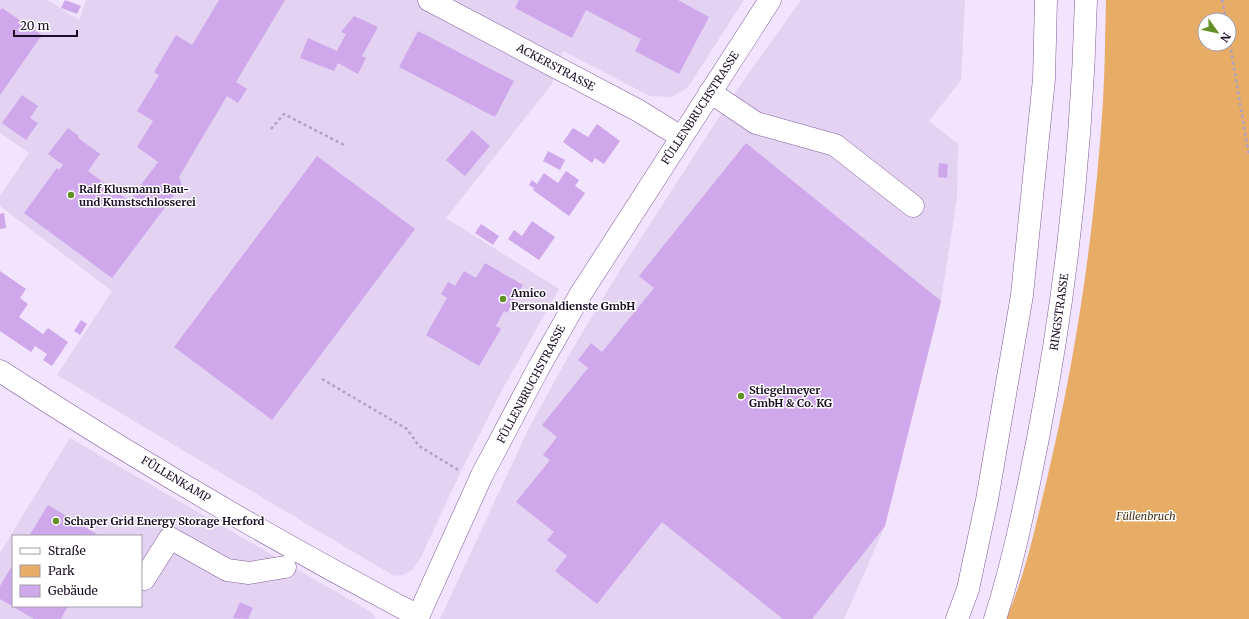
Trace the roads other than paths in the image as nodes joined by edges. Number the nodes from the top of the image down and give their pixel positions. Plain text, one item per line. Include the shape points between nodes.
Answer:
1 (429, 0) edge
2 (770, 0) edge
3 (1046, 0) edge
4 (1086, 0) edge
5 (710, 92) junction
6 (681, 137) junction
7 (913, 206) dead end
8 (0, 371) edge
9 (285, 567) dead end
10 (144, 579) dead end
11 (417, 618) edge
12 (957, 619) edge
13 (995, 619) edge

1 - 6 main road, ACKERSTRASSE via 639,111
2 - 5 main road, FÜLLENBRUCHSTRASSE
3 - 12 main road via 1044,79 1022,295 987,500 968,589
4 - 13 main road, RINGSTRASSE via 1083,83 1063,286 1048,389 1010,575
5 - 6 main road, FÜLLENBRUCHSTRASSE
5 - 7 main road via 756,123 834,145
6 - 11 main road, FÜLLENBRUCHSTRASSE via 580,295 539,367 482,475
8 - 11 main road, FÜLLENKAMP via 207,499
9 - 10 main road via 249,573 227,570 170,538

